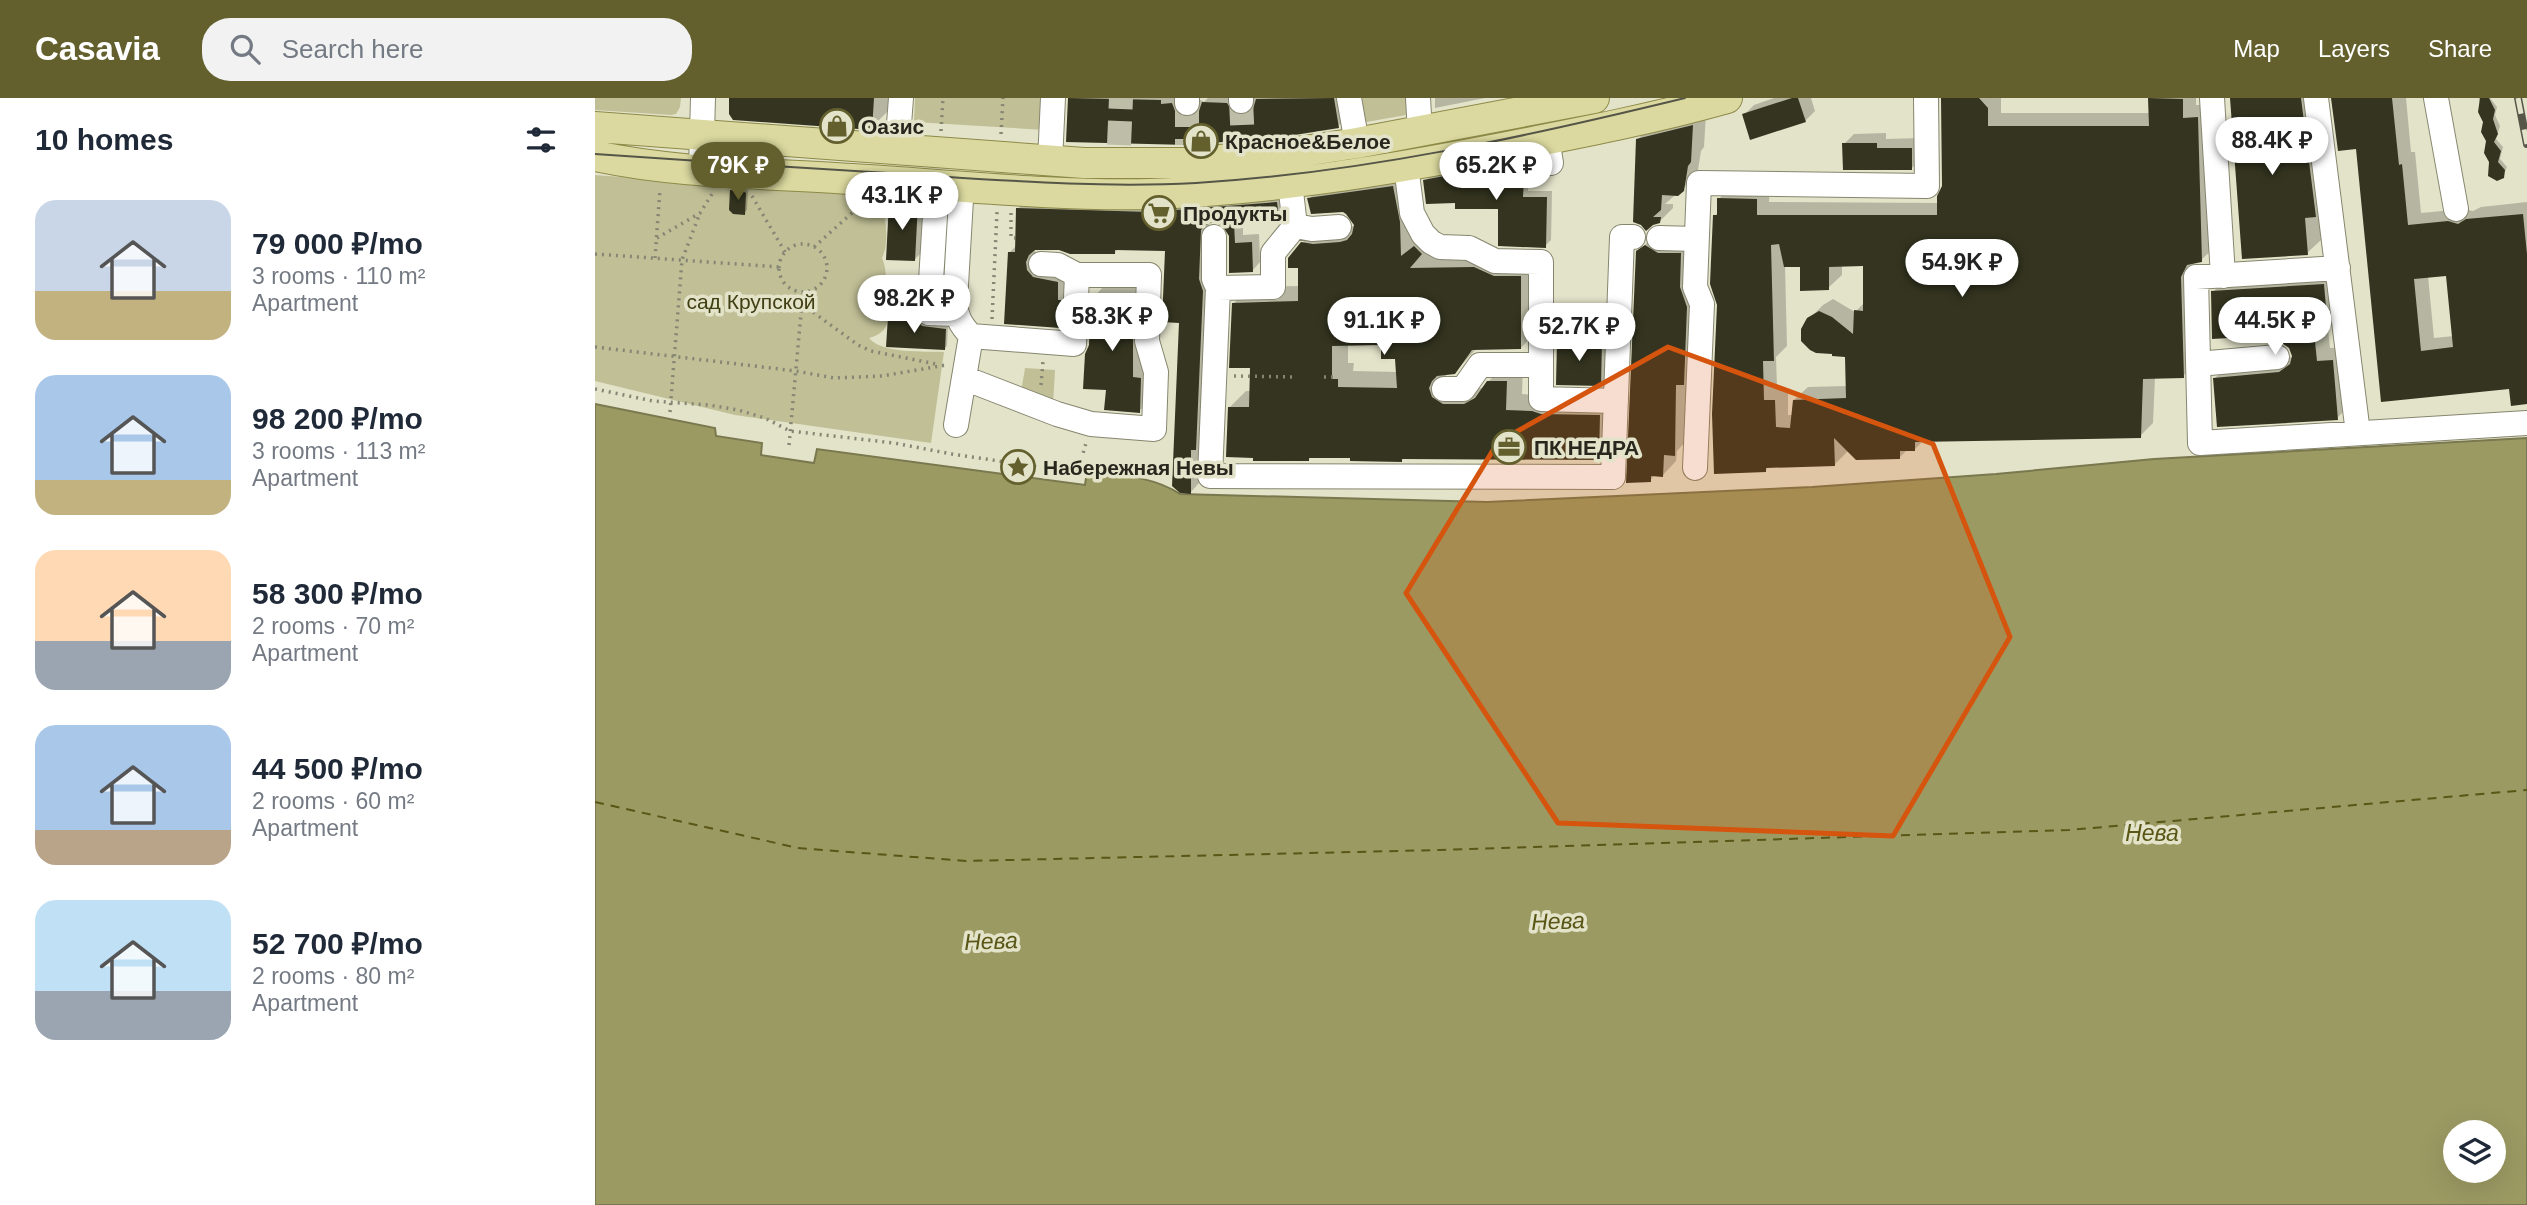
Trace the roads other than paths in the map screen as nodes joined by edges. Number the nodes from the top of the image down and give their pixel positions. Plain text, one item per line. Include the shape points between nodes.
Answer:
1 (703, 98) edge
2 (901, 98) edge
3 (1053, 98) edge
4 (1349, 98) edge
5 (1418, 98) edge
6 (1594, 98) edge
7 (1926, 98) edge
8 (2212, 98) edge
9 (2316, 98) edge
10 (2436, 98) edge
11 (1718, 99) edge
12 (595, 127) edge
13 (1355, 132) dead end
14 (1420, 132) junction
15 (702, 135) junction
16 (897, 150) junction
17 (595, 156) edge
18 (1050, 160) junction
19 (1406, 166) junction
20 (707, 180) junction
21 (1290, 183) junction
22 (949, 192) junction
23 (2456, 209) dead end
24 (1295, 226) junction
25 (1339, 227) dead end
26 (1214, 237) dead end
27 (1633, 237) dead end
28 (1659, 238) dead end
29 (1696, 239) junction
30 (1041, 264) dead end
31 (2338, 268) junction
32 (1077, 275) junction
33 (2223, 276) junction
34 (1218, 288) junction
35 (981, 337) junction
36 (2277, 357) dead end
37 (2198, 363) junction
38 (1541, 365) junction
39 (957, 370) junction
40 (1444, 389) dead end
41 (1616, 401) junction
42 (2527, 423) edge
43 (956, 425) dead end
44 (2358, 433) junction
45 (1695, 468) dead end

1 - 15 street
2 - 16 street
3 - 18 street
4 - 13 street
5 - 14 street
6 - 14 main road
7 - 29 street via 1927,186 1699,183
8 - 33 street
9 - 31 street
10 - 23 street
11 - 19 main road via 1549,151
12 - 15 main road
14 - 18 main road via 1243,150
15 - 16 main road
15 - 20 street
16 - 18 main road
17 - 20 main road
19 - 21 main road
19 - 38 street via 1412,213 1431,242 1440,247 1469,248 1495,261 1541,262
20 - 22 main road
21 - 22 main road via 1144,194
21 - 24 street
22 - 35 street via 929,313 956,314 961,326
24 - 25 street
24 - 34 street via 1273,253 1273,287
26 - 34 street
27 - 41 street via 1622,237
28 - 29 street
29 - 45 street via 1695,287 1702,304
30 - 32 street via 1058,265
31 - 33 street
31 - 44 street
32 - 35 street via 1074,344
32 - 39 street via 1149,275 1147,341 1156,372 1154,429 1091,424 1057,414
33 - 37 street via 2196,277
34 - 41 street via 1210,476 1613,477
35 - 39 street
36 - 37 street
37 - 44 street via 2200,443
38 - 40 street via 1480,365 1463,389
38 - 41 street via 1541,399
39 - 43 street
42 - 44 street

